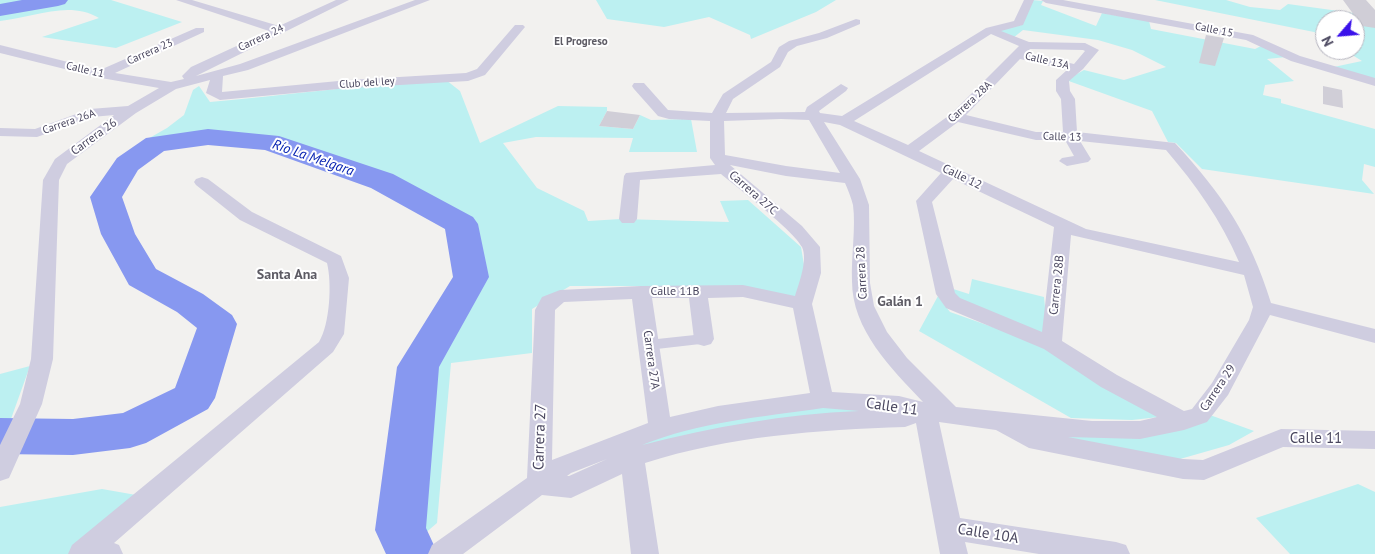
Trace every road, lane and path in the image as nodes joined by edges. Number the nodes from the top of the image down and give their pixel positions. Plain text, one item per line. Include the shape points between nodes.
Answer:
1 (181, 0) edge
2 (344, 0) edge
3 (425, 0) edge
4 (1029, 0) edge
5 (1046, 0) edge
6 (856, 22) dead end
7 (520, 28) dead end
8 (200, 30) dead end
9 (279, 30) junction
10 (990, 30) junction
11 (0, 49) edge
12 (1022, 50) junction
13 (1076, 68) junction
14 (101, 74) junction
15 (217, 75) junction
16 (1375, 82) edge
17 (177, 84) junction
18 (639, 86) dead end
19 (841, 88) dead end
20 (131, 110) junction
21 (668, 115) joint
22 (813, 115) junction
23 (717, 117) junction
24 (956, 117) junction
25 (844, 121) junction
26 (0, 132) edge
27 (37, 132) joint
28 (1070, 136) junction
29 (908, 152) junction
30 (1067, 160) dead end
31 (722, 163) junction
32 (952, 172) junction
33 (852, 179) junction
34 (205, 184) dead end
35 (628, 219) dead end
36 (1063, 226) junction
37 (1252, 271) junction
38 (641, 292) junction
39 (698, 292) junction
40 (549, 302) joint
41 (802, 304) junction
42 (1263, 307) junction
43 (1375, 336) edge
44 (704, 339) joint
45 (1051, 344) junction
46 (648, 345) junction
47 (823, 400) junction
48 (937, 412) junction
49 (1184, 421) junction
50 (1000, 422) junction
51 (660, 428) junction
52 (1375, 440) edge
53 (632, 448) junction
54 (2, 467) edge
55 (539, 484) junction
56 (948, 528) junction
57 (95, 551) edge
58 (442, 554) edge
59 (645, 554) edge
60 (954, 554) edge
61 (1116, 554) edge

1 - 9 street
2 - 9 street, Carrera 24
3 - 15 street, Carrera 26
4 - 10 street via 1019,23
5 - 16 street, Calle 15 via 1249,37 1315,66
6 - 23 street via 823,36 793,43 783,50 776,64 728,96
7 - 15 street, Club del ley via 481,72 468,77 220,96 213,93
8 - 14 street, Carrera 23
9 - 17 street, Carrera 24 via 195,70
10 - 12 street
10 - 25 street
11 - 14 street, Calle 11
12 - 13 street, Calle 13A
12 - 13 street via 1091,48 1093,50
12 - 24 street, Carrera 28A
13 - 28 street via 1062,80 1068,99
14 - 17 street, Calle 11
15 - 17 street, Carrera 26
17 - 20 street, Carrera 26
18 - 21 street via 662,113
19 - 22 street via 812,110
20 - 27 street, Carrera 26A via 90,112
20 - 54 street, Carrera 26 via 60,162 51,180 42,359 31,404
21 - 23 street, Calle 12
22 - 23 street, Calle 12
22 - 25 street, Calle 12
22 - 33 street, Carrera 28
23 - 31 street
24 - 28 street, Calle 13 via 1036,136
24 - 29 street, Carrera 28A
25 - 29 street, Calle 12
26 - 27 street
28 - 30 street via 1083,160
28 - 37 street, Calle 13 via 1170,146 1208,190 1236,234
29 - 32 street, Calle 12
31 - 33 street
31 - 35 street via 632,176
31 - 41 street, Carrera 27C via 811,247 812,273
32 - 36 street, Calle 12
32 - 45 street via 924,201 946,294 953,303
33 - 48 street, Carrera 28 via 861,205 860,283 864,306 878,335
34 - 57 street via 246,216 335,260 340,278 334,334 326,347
36 - 37 street, Calle 12 via 1081,233
36 - 45 street, Carrera 28B
37 - 42 street
38 - 39 street, Calle 11B
38 - 40 street, Calle 11B via 560,296
38 - 46 street, Carrera 27A
39 - 41 street, Calle 11B via 743,291
39 - 44 street
40 - 55 street, Carrera 27 via 544,310
41 - 47 street
42 - 43 street
42 - 49 street, Carrera 29 via 1220,390 1199,416
44 - 46 street
45 - 49 street via 1109,382
46 - 51 street, Carrera 27A
47 - 48 street, Calle 11 via 899,404
47 - 51 street, Calle 11 via 718,414
48 - 50 street, Carrera 29
48 - 53 street, Calle 11 via 905,418 828,421 745,431 656,450
48 - 56 street
49 - 50 street, Carrera 29 via 1140,430
50 - 52 street, Calle 11 via 1029,439 1183,469 1204,470 1281,438
51 - 53 street, Calle 11
53 - 55 street, Calle 11 via 572,487
53 - 59 street
55 - 58 street, Carrera 27
56 - 60 street
56 - 61 street, Calle 10A

